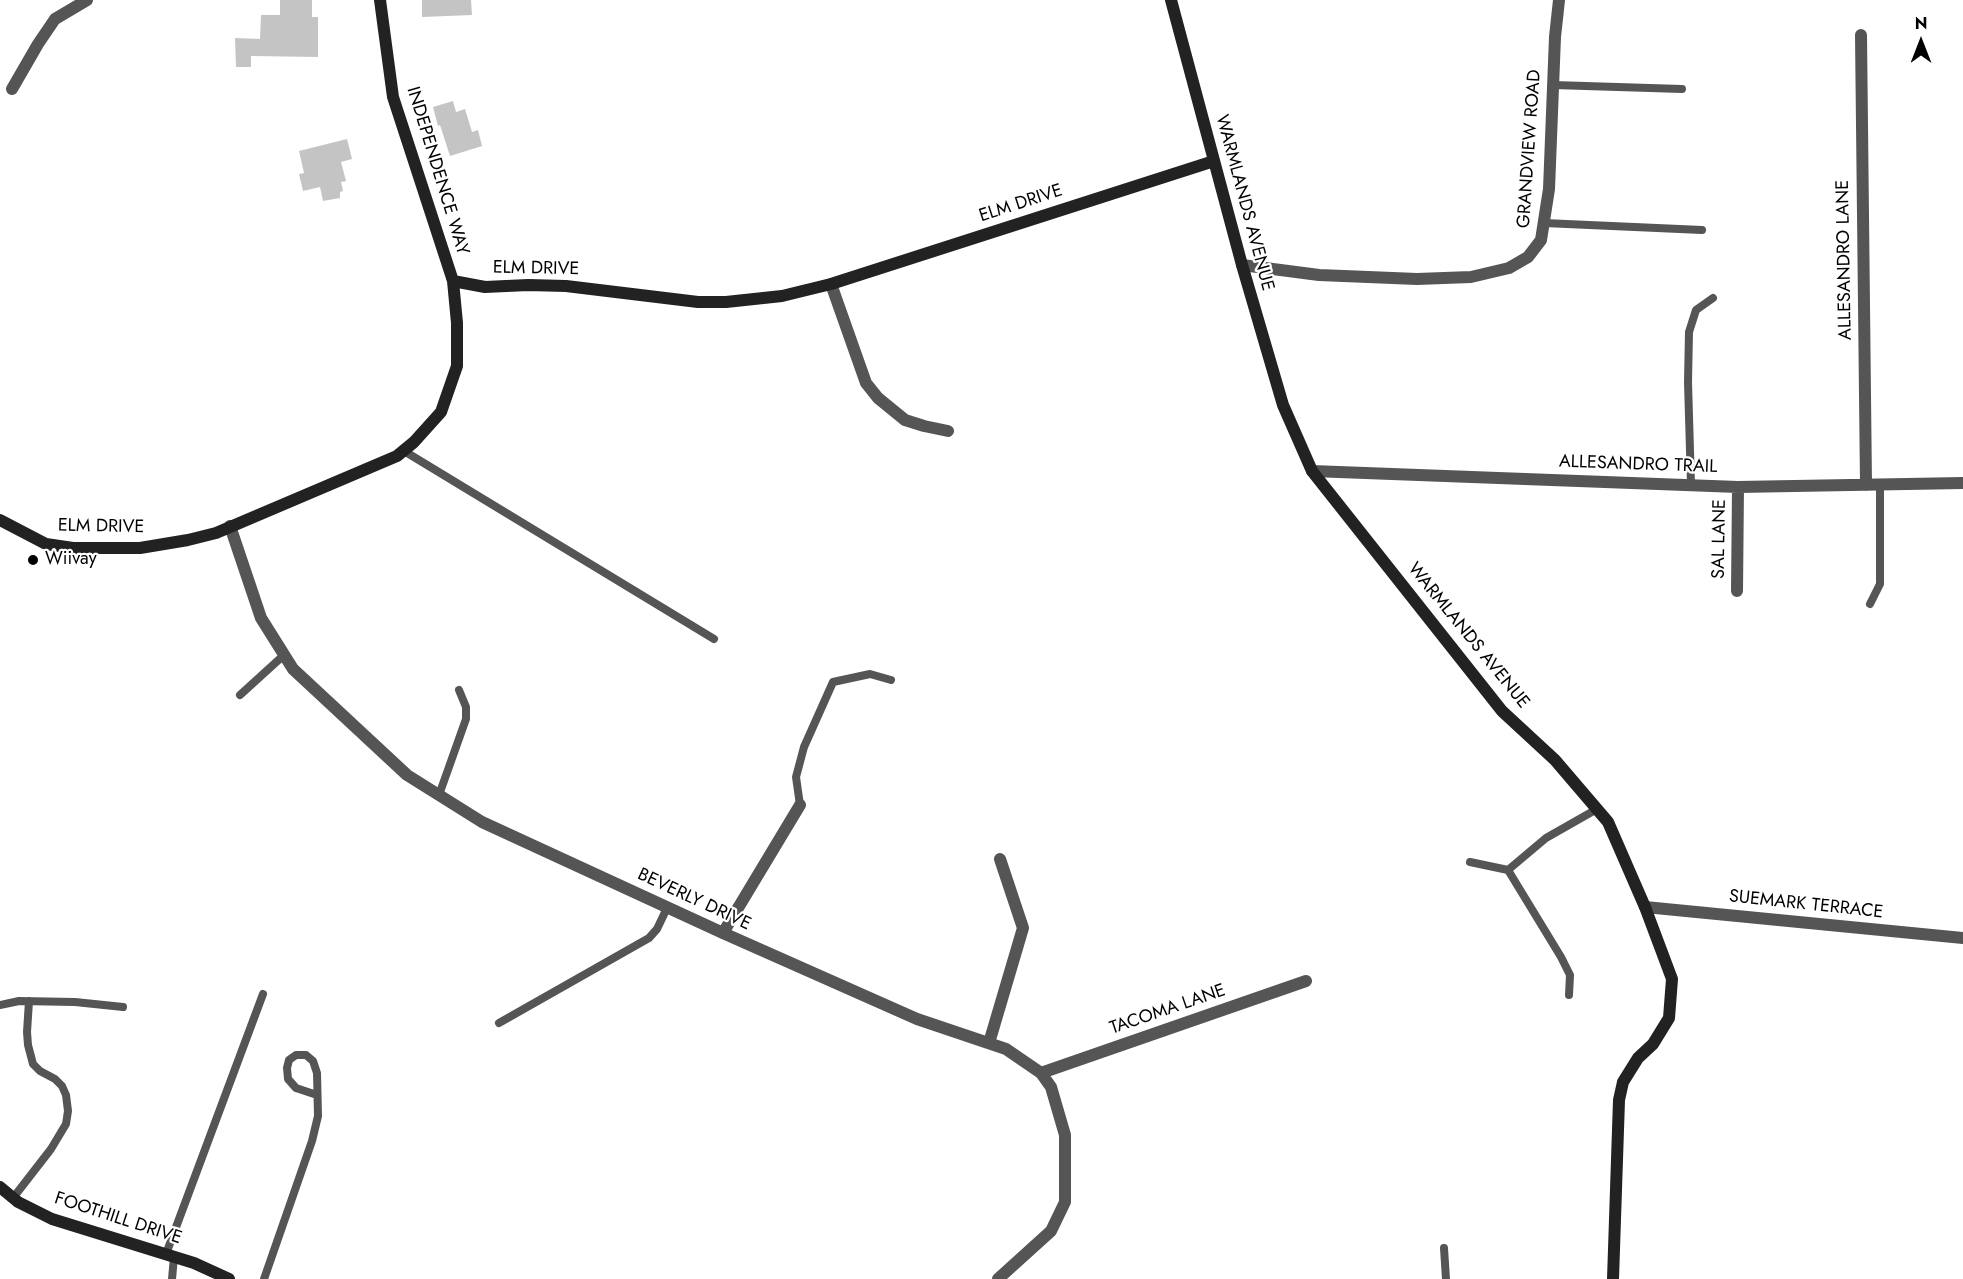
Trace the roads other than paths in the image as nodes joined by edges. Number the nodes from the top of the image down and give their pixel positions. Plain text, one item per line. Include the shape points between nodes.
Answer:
1 (87, 0) edge
2 (380, 0) edge
3 (1171, 0) edge
4 (1559, 0) edge
5 (1861, 35) dead end
6 (1553, 85) junction
7 (1682, 89) dead end
8 (12, 90) dead end
9 (1214, 161) junction
10 (1544, 223) junction
11 (1702, 230) dead end
12 (1242, 265) junction
13 (453, 281) junction
14 (831, 284) junction
15 (1713, 298) dead end
16 (948, 431) dead end
17 (404, 451) junction
18 (1312, 471) junction
19 (1963, 483) edge
20 (1691, 485) junction
21 (1866, 485) junction
22 (1880, 485) junction
23 (1738, 487) junction
24 (0, 520) edge
25 (230, 526) junction
26 (1737, 591) dead end
27 (1870, 604) dead end
28 (714, 639) dead end
29 (284, 655) junction
30 (891, 680) dead end
31 (459, 690) dead end
32 (240, 694) dead end
33 (439, 795) junction
34 (800, 805) joint
35 (1597, 809) junction
36 (1000, 860) dead end
37 (1470, 862) dead end
38 (1508, 870) junction
39 (1645, 907) junction
40 (667, 908) junction
41 (723, 933) junction
42 (1963, 938) edge
43 (1306, 981) dead end
44 (263, 994) dead end
45 (1569, 995) dead end
46 (29, 1001) junction
47 (0, 1005) edge
48 (123, 1007) dead end
49 (499, 1023) dead end
50 (989, 1043) junction
51 (1041, 1073) junction
52 (317, 1095) junction
53 (0, 1187) edge
54 (13, 1198) junction
55 (1444, 1248) dead end
56 (170, 1255) junction
57 (172, 1279) edge
58 (229, 1279) edge
59 (264, 1279) edge
60 (998, 1279) edge
61 (1446, 1279) edge
62 (1613, 1279) edge

1 - 8 street via 55,20 45,32
2 - 13 street, INDEPENDENCE WAY via 393,97
3 - 9 street, WARMLANDS AVENUE
4 - 6 street, GRANDVIEW ROAD
5 - 21 street, ALLESANDRO LANE
6 - 7 lane
6 - 10 street, GRANDVIEW ROAD
9 - 12 street, WARMLANDS AVENUE
9 - 14 street, ELM DRIVE
10 - 11 lane
10 - 12 street, GRANDVIEW ROAD via 1541,240 1527,257 1509,268 1471,277 1319,275
12 - 18 street, WARMLANDS AVENUE via 1283,405
13 - 14 street, ELM DRIVE via 485,287 566,286 698,302 782,296
13 - 17 street, ELM DRIVE via 457,366 441,412
14 - 16 street via 872,391 905,420
15 - 20 lane via 1696,310 1689,332
17 - 25 street, ELM DRIVE
17 - 28 lane
18 - 20 street, ALLESANDRO TRAIL
18 - 35 street, WARMLANDS AVENUE via 1502,711 1555,760
19 - 22 street, ALLESANDRO TRAIL
20 - 23 street, ALLESANDRO TRAIL
21 - 22 street, ALLESANDRO TRAIL
21 - 23 street, ALLESANDRO TRAIL
22 - 27 lane via 1880,584
23 - 26 street, SAL LANE
24 - 25 street, ELM DRIVE via 46,544 89,548 150,547 206,536
25 - 29 street, BEVERLY DRIVE via 261,618
29 - 32 lane
29 - 33 street, BEVERLY DRIVE via 293,669 407,775
30 - 34 lane via 870,674 832,682 796,777
31 - 33 lane via 466,719
33 - 40 street, BEVERLY DRIVE via 482,822
34 - 41 street
35 - 38 lane via 1546,838
35 - 39 street, WARMLANDS AVENUE via 1608,822
36 - 50 street via 1023,928
37 - 38 lane
38 - 45 lane via 1570,975
39 - 42 street, SUEMARK TERRACE
39 - 62 street, WARMLANDS AVENUE via 1672,979 1669,1018 1623,1082 1619,1100
40 - 41 street, BEVERLY DRIVE
40 - 49 lane via 649,938
41 - 50 street, BEVERLY DRIVE via 917,1019
43 - 51 street, TACOMA LANE
44 - 56 lane
46 - 47 lane
46 - 48 lane
46 - 54 lane via 27,1032 33,1064 62,1086 68,1111 66,1124 51,1149
50 - 51 street, BEVERLY DRIVE
51 - 60 street, BEVERLY DRIVE via 1052,1087 1065,1135 1065,1202 1052,1231
52 - 52 lane via 313,1061 306,1055 296,1055 289,1060 288,1078 296,1088
52 - 59 lane via 318,1116 312,1141
53 - 54 street, FOOTHILL DRIVE
54 - 56 street, FOOTHILL DRIVE via 52,1218
55 - 61 lane
56 - 57 lane
56 - 58 street, FOOTHILL DRIVE

